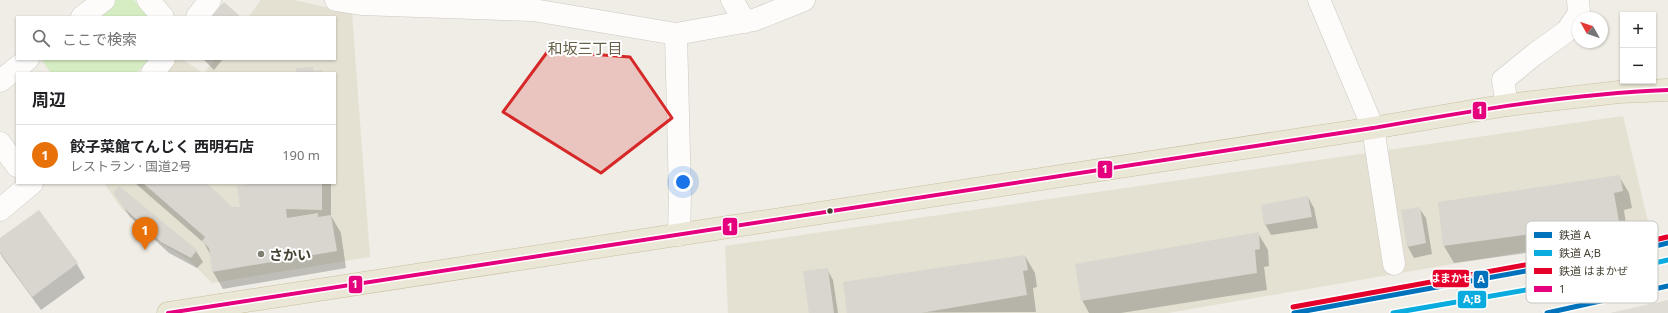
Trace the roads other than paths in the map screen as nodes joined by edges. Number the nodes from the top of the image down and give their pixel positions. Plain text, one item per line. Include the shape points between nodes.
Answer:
1 (104, 0) edge
2 (148, 0) edge
3 (210, 0) edge
4 (336, 0) edge
5 (732, 0) edge
6 (804, 0) edge
7 (1319, 0) edge
8 (1578, 0) edge
9 (83, 16) edge
10 (162, 16) edge
11 (198, 16) edge
12 (745, 22) junction
13 (676, 34) junction
14 (27, 60) edge
15 (163, 60) edge
16 (153, 72) edge
17 (0, 81) edge
18 (1668, 90) edge
19 (1507, 105) junction
20 (1373, 128) junction
21 (0, 144) edge
22 (16, 165) edge
23 (30, 184) edge
24 (0, 210) edge
25 (679, 235) junction
26 (1394, 264) dead end
27 (168, 313) edge

1 - 9 street
2 - 10 street
3 - 11 street
4 - 13 street via 361,4 533,10
5 - 12 street
6 - 12 street
7 - 20 street
8 - 19 street via 1579,13 1567,31 1504,80
12 - 13 street
13 - 25 street
14 - 17 street
15 - 16 street
18 - 19 highway via 1619,92
19 - 20 highway
20 - 25 highway
20 - 26 street
21 - 22 street
23 - 24 street
25 - 27 highway

